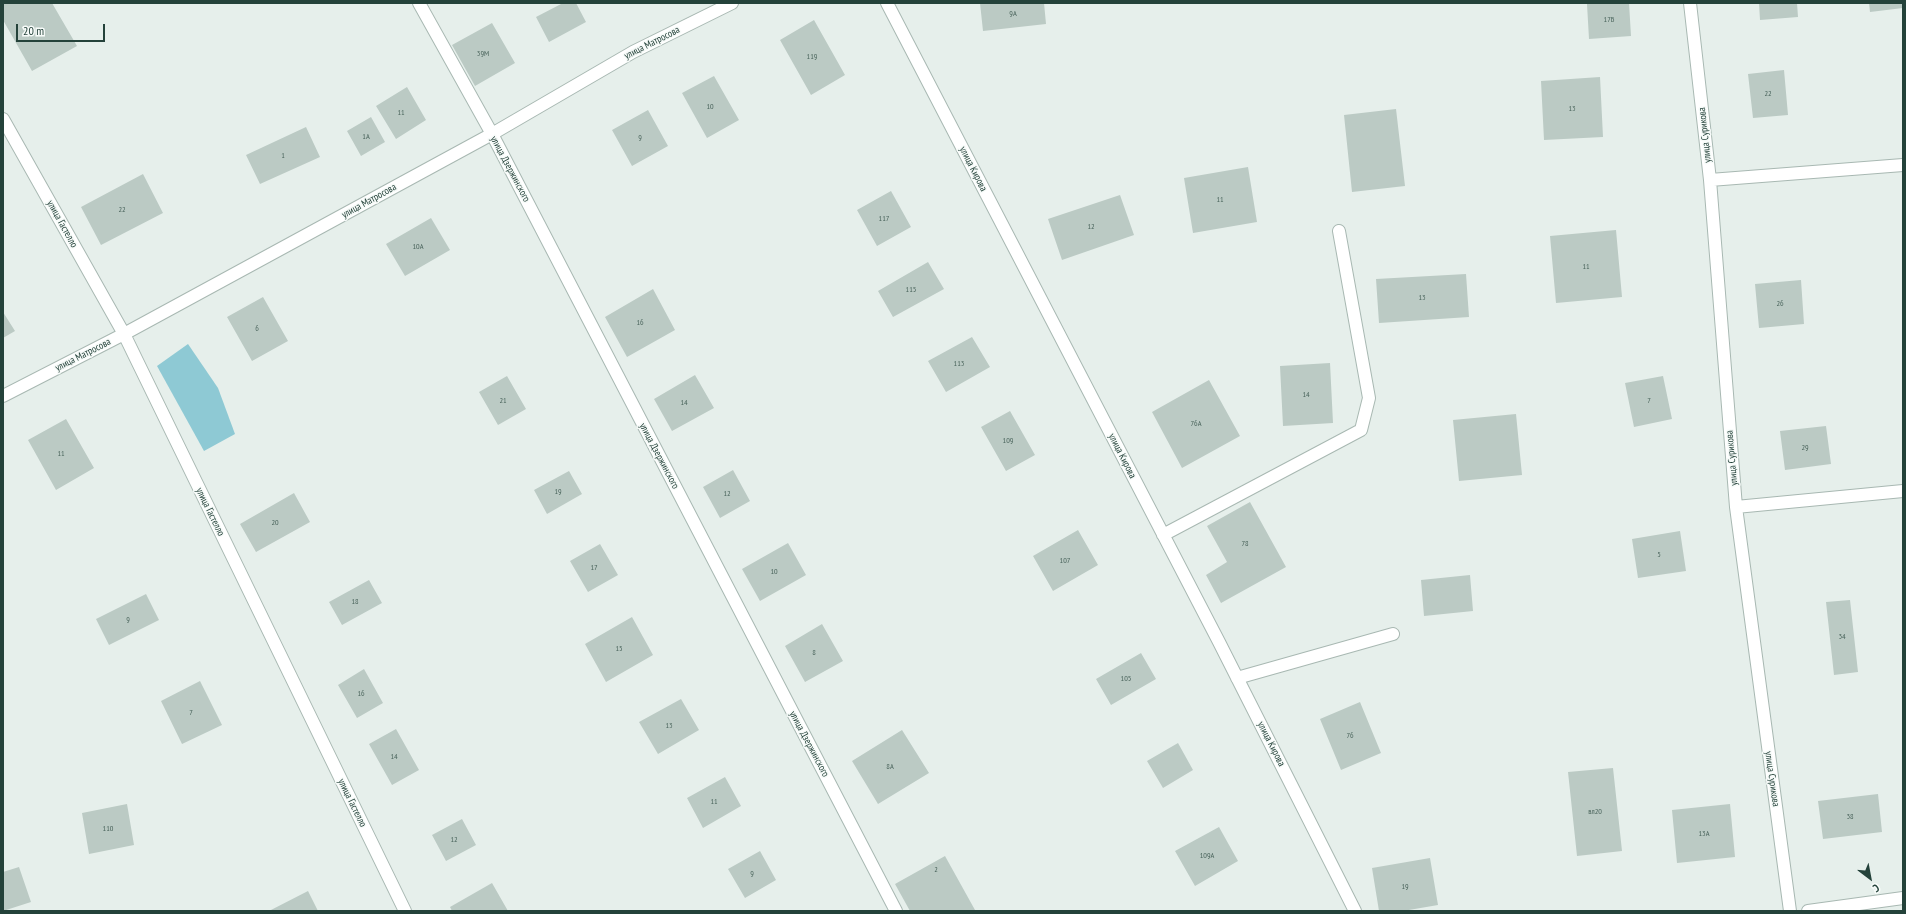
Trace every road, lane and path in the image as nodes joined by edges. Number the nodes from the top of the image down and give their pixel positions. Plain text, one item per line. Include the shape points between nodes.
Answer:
1 (419, 3) edge
2 (732, 3) edge
3 (887, 3) edge
4 (1690, 3) edge
5 (3, 120) edge
6 (492, 134) junction
7 (1903, 165) edge
8 (1710, 180) junction
9 (1339, 231) dead end
10 (124, 334) junction
11 (3, 396) edge
12 (1903, 491) edge
13 (1736, 507) junction
14 (1163, 535) junction
15 (1393, 634) dead end
16 (1237, 678) junction
17 (1903, 898) edge
18 (405, 911) edge
19 (896, 911) edge
20 (1355, 911) edge
21 (1790, 911) edge
22 (1808, 911) edge

1 - 6 street, улица Дзержинского
2 - 6 street, улица Матросова via 633,52
3 - 14 street, улица Кирова
4 - 8 street, улица Сурикова
5 - 10 street, улица Гастелло
6 - 10 street, улица Матросова
6 - 19 street, улица Дзержинского
7 - 8 street
8 - 13 street, улица Сурикова
9 - 14 street via 1369,398 1361,430
10 - 11 street, улица Матросова
10 - 18 street, улица Гастелло
12 - 13 street
13 - 21 street, улица Сурикова
14 - 16 street, улица Кирова
15 - 16 street
16 - 20 street, улица Кирова
17 - 22 street

